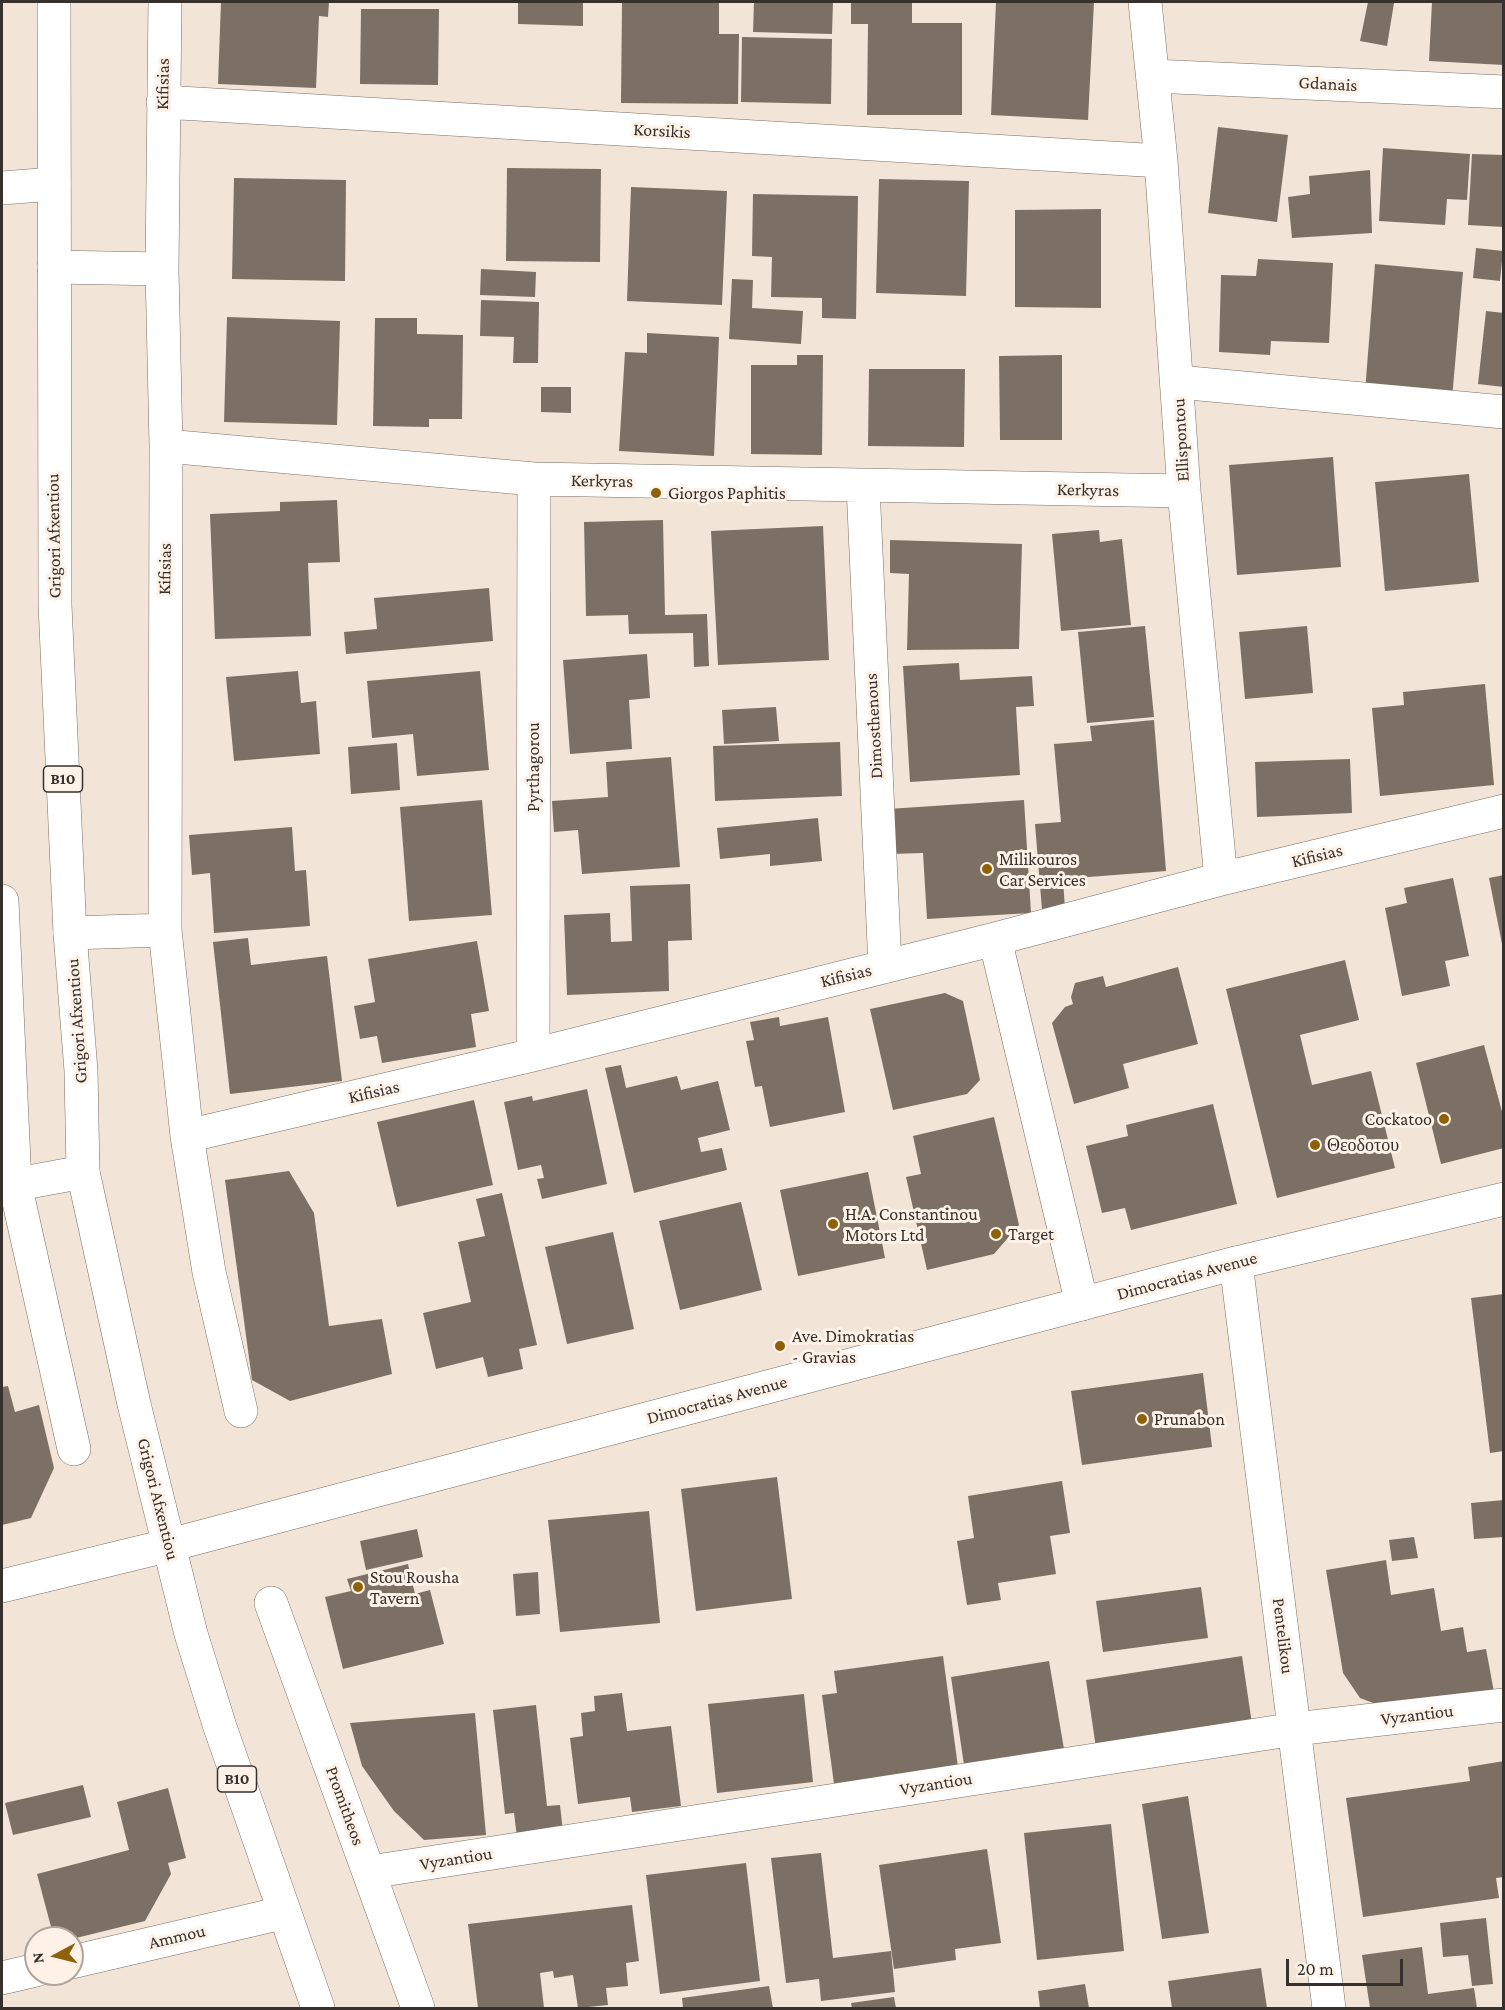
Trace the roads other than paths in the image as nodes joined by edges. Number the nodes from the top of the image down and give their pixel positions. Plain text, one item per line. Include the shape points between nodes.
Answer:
1 (54, 2) edge
2 (165, 2) edge
3 (1145, 2) edge
4 (1153, 76) junction
5 (1503, 92) edge
6 (163, 102) junction
7 (1161, 160) junction
8 (54, 184) junction
9 (2, 188) edge
10 (54, 267) junction
11 (162, 269) junction
12 (1178, 382) junction
13 (1503, 412) edge
14 (166, 446) junction
15 (534, 479) junction
16 (863, 486) junction
17 (1184, 491) junction
18 (1503, 811) edge
19 (1221, 879) junction
20 (2, 901) edge
21 (165, 930) junction
22 (70, 933) junction
23 (995, 939) junction
24 (885, 966) junction
25 (533, 1055) junction
26 (187, 1136) junction
27 (83, 1172) junction
28 (8, 1186) edge
29 (1503, 1198) edge
30 (1236, 1263) junction
31 (1082, 1304) junction
32 (241, 1411) dead end
33 (74, 1449) dead end
34 (170, 1545) junction
35 (2, 1586) edge
36 (271, 1603) dead end
37 (1503, 1705) edge
38 (1295, 1729) junction
39 (370, 1872) junction
40 (282, 1913) junction
41 (84, 1959) edge
42 (24, 1973) edge
43 (2, 1978) edge
44 (318, 2008) edge
45 (418, 2008) edge
46 (1329, 2008) edge

1 - 8 street, Grigori Afxentiou / B10
2 - 6 street, Kifisias
3 - 4 street, Ellispontou
4 - 5 street, Gdanais
4 - 7 street, Ellispontou
6 - 7 street, Korsikis
6 - 11 street, Kifisias
7 - 12 street, Ellispontou
8 - 9 street
8 - 10 street, Grigori Afxentiou / B10
10 - 11 street
10 - 22 street, Grigori Afxentiou / B10 via 55,605
11 - 14 street, Kifisias
12 - 13 street
12 - 17 street, Ellispontou
14 - 15 street, Kerkyras
14 - 21 street, Kifisias
15 - 16 street, Kerkyras
15 - 25 street, Pyrthagorou
16 - 17 street, Kerkyras
16 - 24 street, Dimosthenous
17 - 19 street, Ellispontou
18 - 19 street, Kifisias
19 - 23 street, Kifisias
20 - 28 street
21 - 22 street
21 - 26 street, Kifisias
22 - 27 street, Grigori Afxentiou / B10 via 81,1071
23 - 24 street, Kifisias
23 - 31 street
24 - 25 street, Kifisias
25 - 26 street, Kifisias
26 - 32 street, Kifisias via 209,1272
27 - 28 street
27 - 34 street, Grigori Afxentiou / B10 via 134,1404
28 - 33 street
29 - 30 street, Dimocratias Avenue
30 - 31 street, Dimocratias Avenue
30 - 38 street, Pentelikou
31 - 34 street, Dimocratias Avenue
34 - 35 street, Dimocratias Avenue
34 - 40 street, Grigori Afxentiou / B10 via 191,1634
36 - 39 street, Promitheos
37 - 38 street, Vyzantiou
38 - 39 street, Vyzantiou
38 - 46 street, Pentelikou
39 - 45 street, Promitheos
40 - 41 street, Ammou
40 - 44 street, Grigori Afxentiou / B10
42 - 43 street

